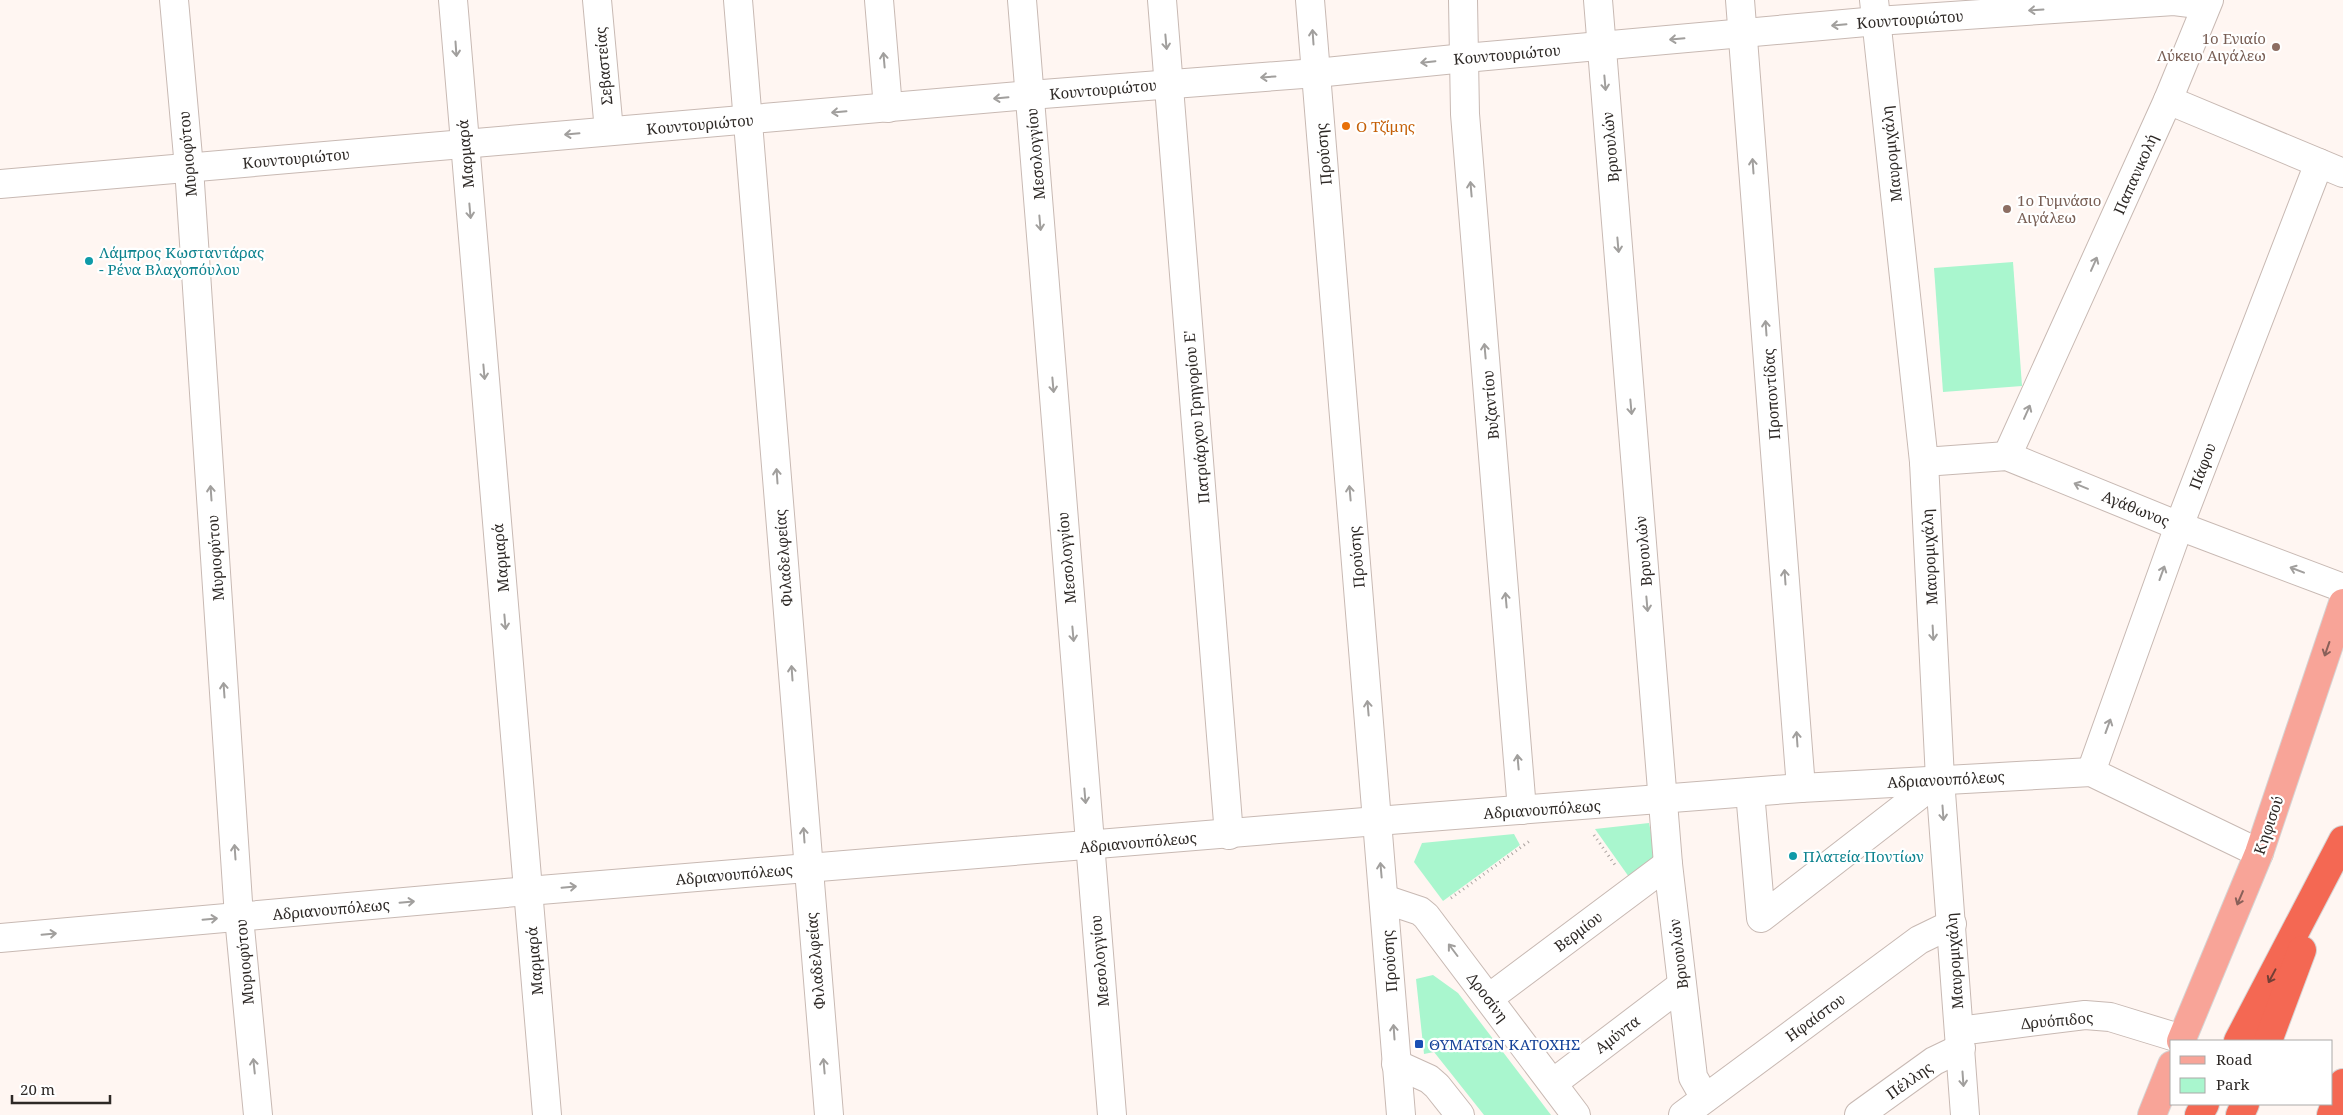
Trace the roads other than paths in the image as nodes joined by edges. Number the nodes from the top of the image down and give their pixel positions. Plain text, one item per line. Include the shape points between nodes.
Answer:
1 (174, 0) edge
2 (453, 0) edge
3 (597, 0) edge
4 (738, 0) edge
5 (879, 0) edge
6 (1022, 0) edge
7 (1162, 0) edge
8 (1310, 0) edge
9 (1463, 0) edge
10 (1598, 0) edge
11 (1740, 0) edge
12 (2208, 3) edge
13 (1876, 11) edge
14 (1743, 34) junction
15 (1602, 46) junction
16 (1465, 58) junction
17 (1316, 73) junction
18 (1170, 84) junction
19 (1030, 95) junction
20 (2168, 100) junction
21 (888, 108) junction
22 (749, 120) junction
23 (609, 131) junction
24 (464, 144) junction
25 (189, 168) junction
26 (2331, 168) edge
27 (0, 184) edge
28 (2007, 456) junction
29 (1924, 462) junction
30 (2179, 526) junction
31 (2343, 588) edge
32 (2343, 603) edge
33 (2091, 772) junction
34 (1940, 779) junction
35 (1801, 788) junction
36 (1750, 792) junction
37 (1663, 800) junction
38 (1522, 810) junction
39 (1377, 821) junction
40 (1229, 835) junction
41 (2343, 840) edge
42 (1089, 846) junction
43 (2259, 853) junction
44 (1668, 864) junction
45 (807, 868) junction
46 (528, 891) junction
47 (1384, 899) junction
48 (239, 917) junction
49 (1952, 924) junction
50 (0, 938) edge
51 (1682, 985) junction
52 (1489, 998) junction
53 (1960, 1040) junction
54 (2182, 1040) edge
55 (2239, 1040) edge
56 (2268, 1040) edge
57 (1396, 1064) junction
58 (2170, 1070) edge
59 (1553, 1083) junction
60 (2343, 1083) edge
61 (1705, 1098) junction
62 (258, 1115) edge
63 (547, 1115) edge
64 (828, 1115) edge
65 (1112, 1115) edge
66 (1401, 1115) edge
67 (1460, 1115) edge
68 (1576, 1115) edge
69 (1683, 1115) edge
70 (1859, 1115) edge
71 (1965, 1115) edge
72 (2152, 1115) edge
73 (2331, 1115) edge

1 - 25 street, Μυριοφύτου
2 -> 24 street, Μαρμαρά
3 - 23 street, Σεβαστείας
4 - 22 street, Φιλαδελφείας
21 -> 5 street
6 - 19 street, Μεσολογγίου
7 -> 18 street, Πατριάρχου Γρηγορίου Ε'
17 -> 8 street, Προύσης
9 - 16 street, Βυζαντίου
10 - 15 street, Βρυουλών
11 - 14 street, Προποντίδας
12 -> 13 street, Κουντουριώτου via 2174,1
12 - 20 street, Παπανικολή
13 -> 14 street, Κουντουριώτου
13 - 29 street, Μαυρομιχάλη
14 -> 15 street, Κουντουριώτου
35 -> 14 street, Προποντίδας
15 - 16 street, Κουντουριώτου
15 -> 37 street, Βρυουλών
16 -> 17 street, Κουντουριώτου
38 -> 16 street, Βυζαντίου via 1465,114
17 -> 18 street, Κουντουριώτου
39 -> 17 street, Προύσης
18 - 19 street, Κουντουριώτου
18 - 40 street, Πατριάρχου Γρηγορίου Ε'
19 -> 21 street, Κουντουριώτου
19 -> 42 street, Μεσολογγίου
20 - 26 street
28 -> 20 street, Παπανικολή
21 -> 22 street, Κουντουριώτου
22 - 23 street, Κουντουριώτου
45 -> 22 street, Φιλαδελφείας
23 -> 24 street, Κουντουριώτου
24 - 25 street, Κουντουριώτου
24 -> 46 street, Μαρμαρά
25 - 27 street, Κουντουριώτου
48 -> 25 street, Μυριοφύτου
26 - 30 street, Πάφου
28 - 29 street, Αγάθωνος
30 -> 28 street, Αγάθωνος
29 -> 34 street, Μαυρομιχάλη
31 -> 30 street, Αγάθωνος
33 -> 30 street, Πάφου
32 -> 43 main road, Κηφισού
33 - 34 street, Αδριανουπόλεως
33 - 43 street, Αδριανουπόλεως
34 - 35 street, Αδριανουπόλεως
34 - 36 street via 1761,918
34 -> 49 street, Μαυρομιχάλη
35 - 36 street, Αδριανουπόλεως
36 - 37 street, Αδριανουπόλεως
37 - 38 street, Αδριανουπόλεως
37 - 44 street, Βρυουλών
38 - 39 street, Αδριανουπόλεως
39 - 40 street, Αδριανουπόλεως
47 -> 39 street, Προύσης
40 - 42 street, Αδριανουπόλεως
41 -> 55 highway
41 - 56 highway
42 - 45 street, Αδριανουπόλεως
42 - 65 street, Μεσολογγίου
43 -> 54 main road, Κηφισού
44 - 51 street, Βρυουλών
44 - 52 street, Βερμίου
46 -> 45 street, Αδριανουπόλεως
64 -> 45 street, Φιλαδελφείας
48 -> 46 street, Αδριανουπόλεως
46 - 63 street, Μαρμαρά
52 -> 47 street, Δροσίνη via 1426,916
57 -> 47 street, Προύσης
50 -> 48 street, Αδριανουπόλεως
62 -> 48 street, Μυριοφύτου
49 - 53 street, Μαυρομιχάλη
49 - 61 street, Ηφαίστου via 1920,940
51 - 59 street, Αμύντα
51 - 61 street, Βρυουλών via 1693,1077
52 - 59 street, Δροσίνη
53 - 54 street, Δρυόπιδος via 2085,1015 2110,1017
53 - 70 street, Πέλλης
53 -> 71 street, Μαυρομιχάλη
57 - 66 street, Προύσης
57 - 67 street via 1429,1079
58 - 72 main road
59 - 68 street, Δροσίνη
60 - 73 highway
61 - 69 street, Ηφαίστου

